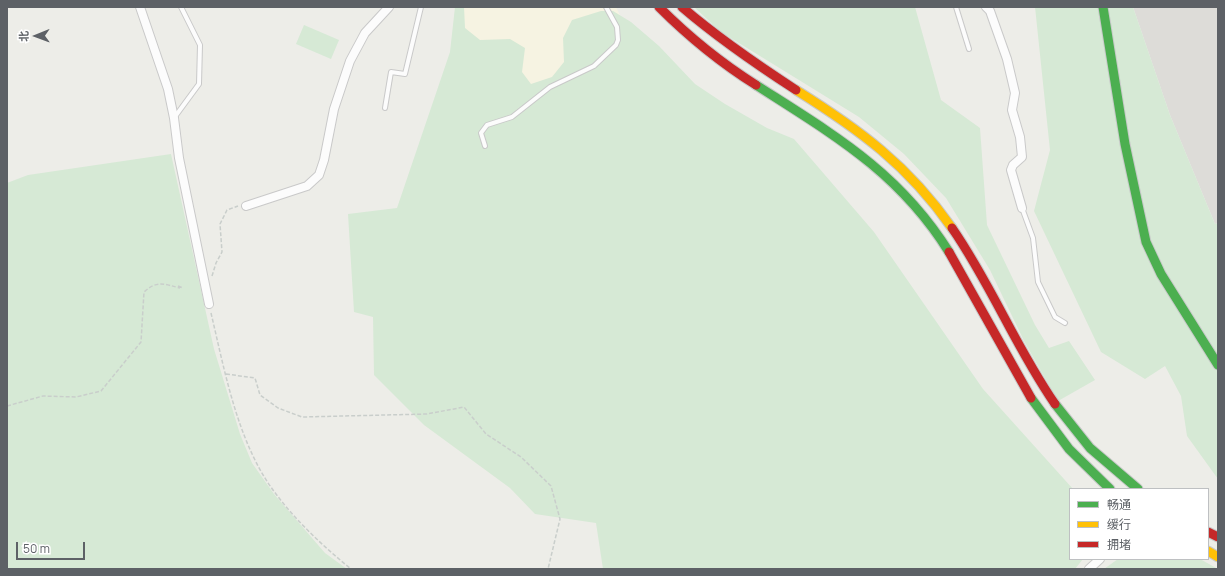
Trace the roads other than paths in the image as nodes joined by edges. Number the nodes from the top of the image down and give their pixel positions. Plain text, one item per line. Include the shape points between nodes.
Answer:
1 (140, 7) edge
2 (181, 7) edge
3 (389, 7) edge
4 (421, 7) edge
5 (606, 7) edge
6 (652, 7) edge
7 (660, 7) edge
8 (956, 7) edge
9 (986, 7) edge
10 (1103, 7) edge
11 (684, 8) edge
12 (673, 22) junction
13 (969, 49) dead end
14 (385, 108) dead end
15 (174, 118) junction
16 (485, 146) dead end
17 (246, 206) road end
18 (1022, 208) joint
19 (209, 304) road end
20 (1065, 323) dead end
21 (1218, 364) edge
22 (1109, 488) edge
23 (1137, 488) edge
24 (1209, 532) edge
25 (1218, 537) edge
26 (1209, 552) edge
27 (1218, 557) edge
28 (1099, 560) edge
29 (1089, 569) edge

1 - 15 street via 168,88
2 - 15 lane via 200,45 199,84
3 - 17 street via 365,33 350,61 334,109 319,175 307,186
4 - 14 lane via 405,74 392,72
5 - 16 lane via 617,27 616,45 594,66 550,87 512,117 487,125 481,133
6 - 12 main road
7 - 12 main road
8 - 13 lane
9 - 18 street via 990,11 1007,59 1015,93 1012,110 1020,137 1022,157 1013,165 1012,174
10 - 21 main road via 1125,144 1146,242 1161,274
11 - 23 main road via 750,60 861,132 913,178 960,236 1054,403 1101,458
12 - 22 main road via 742,75 830,131 883,172 906,195 940,237 1003,351 1047,421 1068,447
15 - 19 street via 179,158
18 - 20 lane via 1034,238 1038,282 1055,317
24 - 25 main road
26 - 27 main road
28 - 29 street

